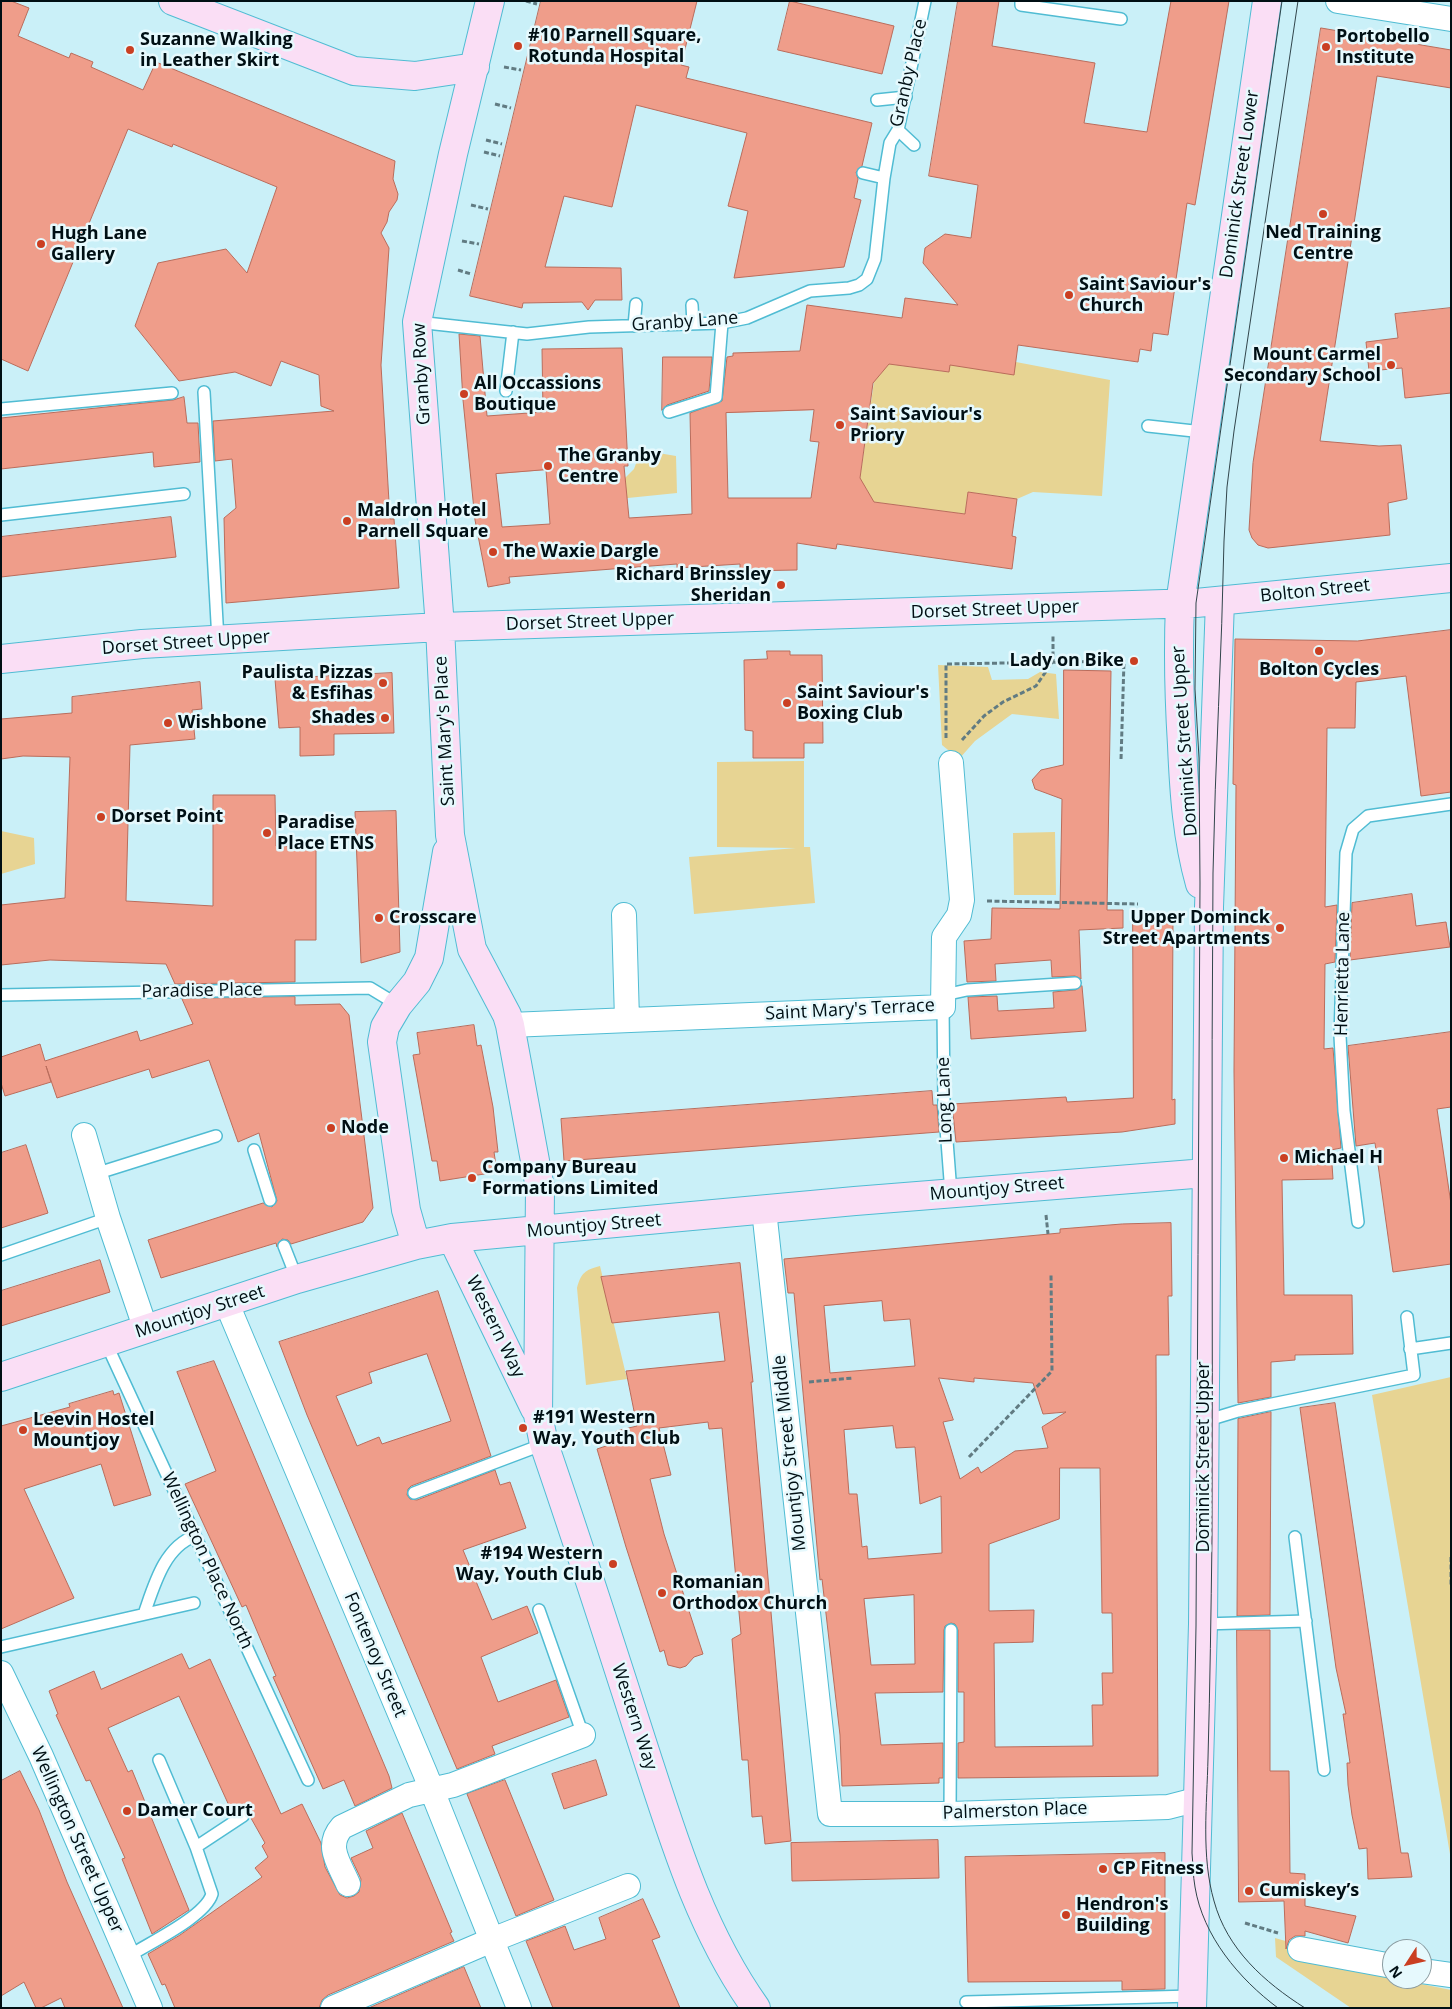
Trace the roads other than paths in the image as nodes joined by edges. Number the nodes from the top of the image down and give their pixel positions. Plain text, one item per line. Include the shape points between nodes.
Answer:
1 (173, 1) edge
2 (490, 1) edge
3 (925, 1) edge
4 (1021, 1) edge
5 (1267, 1) edge
6 (1338, 1) edge
7 (1451, 18) edge
8 (1121, 19) dead end
9 (475, 67) junction
10 (906, 97) junction
11 (876, 100) dead end
12 (898, 130) junction
13 (890, 143) joint
14 (914, 146) dead end
15 (862, 172) dead end
16 (884, 178) junction
17 (636, 304) dead end
18 (692, 305) dead end
19 (417, 322) junction
20 (722, 323) junction
21 (693, 324) junction
22 (634, 326) junction
23 (513, 332) junction
24 (506, 391) dead end
25 (204, 392) dead end
26 (172, 393) dead end
27 (1, 409) edge
28 (669, 412) dead end
29 (1148, 426) dead end
30 (1203, 432) junction
31 (184, 494) dead end
32 (1, 515) edge
33 (1451, 578) edge
34 (1220, 601) junction
35 (1180, 604) junction
36 (440, 626) junction
37 (218, 640) junction
38 (1, 659) edge
39 (951, 763) road end
40 (1451, 804) edge
41 (450, 835) junction
42 (1209, 906) junction
43 (624, 915) dead end
44 (1076, 983) dead end
45 (1, 995) edge
46 (944, 1001) junction
47 (398, 1005) junction
48 (627, 1020) junction
49 (510, 1025) junction
50 (84, 1135) dead end
51 (216, 1136) dead end
52 (254, 1150) dead end
53 (1206, 1173) junction
54 (95, 1174) junction
55 (950, 1193) junction
56 (270, 1200) dead end
57 (764, 1210) junction
58 (108, 1218) junction
59 (1358, 1222) dead end
60 (541, 1231) junction
61 (452, 1238) junction
62 (416, 1245) junction
63 (284, 1246) dead end
64 (1, 1255) edge
65 (298, 1279) junction
66 (227, 1304) junction
67 (1407, 1317) dead end
68 (146, 1330) junction
69 (106, 1343) junction
70 (1451, 1343) edge
71 (1410, 1349) junction
72 (1, 1377) edge
73 (538, 1415) junction
74 (1204, 1422) junction
75 (544, 1444) junction
76 (414, 1493) dead end
77 (195, 1536) junction
78 (1295, 1536) dead end
79 (194, 1603) dead end
80 (539, 1610) dead end
81 (144, 1614) junction
82 (1306, 1621) junction
83 (1203, 1624) junction
84 (950, 1630) dead end
85 (1, 1647) edge
86 (1, 1673) edge
87 (583, 1735) joint
88 (159, 1760) dead end
89 (1324, 1770) dead end
90 (308, 1780) dead end
91 (431, 1791) junction
92 (1200, 1799) junction
93 (830, 1814) joint
94 (950, 1814) junction
95 (243, 1816) dead end
96 (196, 1847) junction
97 (348, 1884) dead end
98 (628, 1886) dead end
99 (492, 1940) junction
100 (1300, 1949) dead end
101 (129, 1956) junction
102 (1382, 1964) edge
103 (1432, 1972) edge
104 (1451, 1975) edge
105 (966, 2002) dead end
106 (1192, 2002) edge
107 (150, 2008) edge
108 (333, 2008) edge
109 (519, 2008) edge
110 (756, 2008) edge

1 - 9 street via 354,71 415,76
2 - 9 street, Granby Row
3 - 10 lane, Granby Place
4 - 8 lane via 1021,5
5 - 30 street, Dominick Street Lower
6 - 7 street
9 - 19 street, Granby Row
10 - 11 lane
10 - 12 lane, Granby Place
12 - 13 lane, Granby Place
12 - 14 lane
13 - 16 lane, Granby Lane
15 - 16 lane
16 - 20 lane, Granby Lane via 875,259 866,279 849,288 802,293 747,318
17 - 22 lane
18 - 21 lane
19 - 23 lane, Granby Lane
19 - 36 street, Granby Row
20 - 21 lane, Granby Lane
20 - 28 lane via 716,397
21 - 22 lane, Granby Lane
22 - 23 lane, Granby Lane via 527,334
23 - 24 lane
25 - 37 lane
26 - 27 lane
29 - 30 lane
30 - 35 street, Dominick Street Lower
31 - 32 lane
33 - 34 street, Bolton Street
34 - 35 street, Bolton Street
34 - 42 street, Dominick Street Upper
35 - 36 street, Dorset Street Upper
35 - 42 street, Dominick Street Upper via 1178,673 1185,800 1188,831
36 - 37 street, Dorset Street Upper
36 - 41 street, Saint Mary's Place
37 - 38 street, Dorset Street Upper via 142,644
39 - 46 street, Saint Mary's Terrace via 962,900 959,914 944,937
40 - 59 lane, Henrietta Lane via 1368,816 1353,829 1346,853 1340,1036 1344,1111
41 - 47 street via 429,958 417,982
41 - 49 street, Western Way via 472,949
42 - 53 street, Dominick Street Upper
43 - 48 street
44 - 46 lane via 967,990
45 - 47 lane, Paradise Place via 370,988
46 - 48 street, Saint Mary's Terrace
46 - 55 lane, Long Lane via 944,1102
47 - 62 street via 385,1027 382,1042 406,1210
48 - 49 street, Saint Mary's Terrace
49 - 60 street, Western Way via 540,1188
50 - 54 street
51 - 54 lane
52 - 56 lane
53 - 55 street, Mountjoy Street
53 - 74 street, Dominick Street Upper
54 - 58 street
55 - 57 street, Mountjoy Street
57 - 60 street, Mountjoy Street
57 - 93 street, Mountjoy Street Middle
58 - 64 lane
58 - 68 street
60 - 61 street, Mountjoy Street
60 - 73 street, Western Way
61 - 62 street, Mountjoy Street
61 - 73 street, Western Way
62 - 65 street, Mountjoy Street
63 - 65 lane
65 - 66 street, Mountjoy Street
66 - 68 street, Mountjoy Street
66 - 91 street, Fontenoy Street
67 - 71 lane
68 - 69 street, Mountjoy Street
69 - 72 street, Mountjoy Street
69 - 77 lane, Wellington Place North
70 - 71 lane
71 - 74 lane via 1414,1375 1238,1410
73 - 75 street, Western Way
74 - 83 street, Dominick Street Upper
75 - 76 lane
75 - 110 street, Western Way via 701,1914 736,1980
77 - 81 lane via 182,1541 158,1574
77 - 90 lane, Wellington Place North
78 - 82 lane
79 - 81 lane
80 - 87 lane
81 - 85 lane
82 - 83 lane
82 - 89 lane
83 - 92 street, Dominick Street Upper
84 - 94 lane
86 - 101 street, Wellington Street Upper
87 - 91 street
88 - 96 lane
91 - 97 street via 409,1795 342,1827 334,1836 332,1845
91 - 99 street, Fontenoy Street
92 - 94 street, Palmerston Place via 1168,1807
92 - 106 street, Dominick Street Upper
93 - 94 street, Palmerston Place
95 - 96 lane
96 - 101 lane via 212,1894 207,1904
98 - 99 street
99 - 108 street
99 - 109 street, Fontenoy Street
100 - 102 street
101 - 107 street, Wellington Street Upper
103 - 104 street
105 - 106 lane

